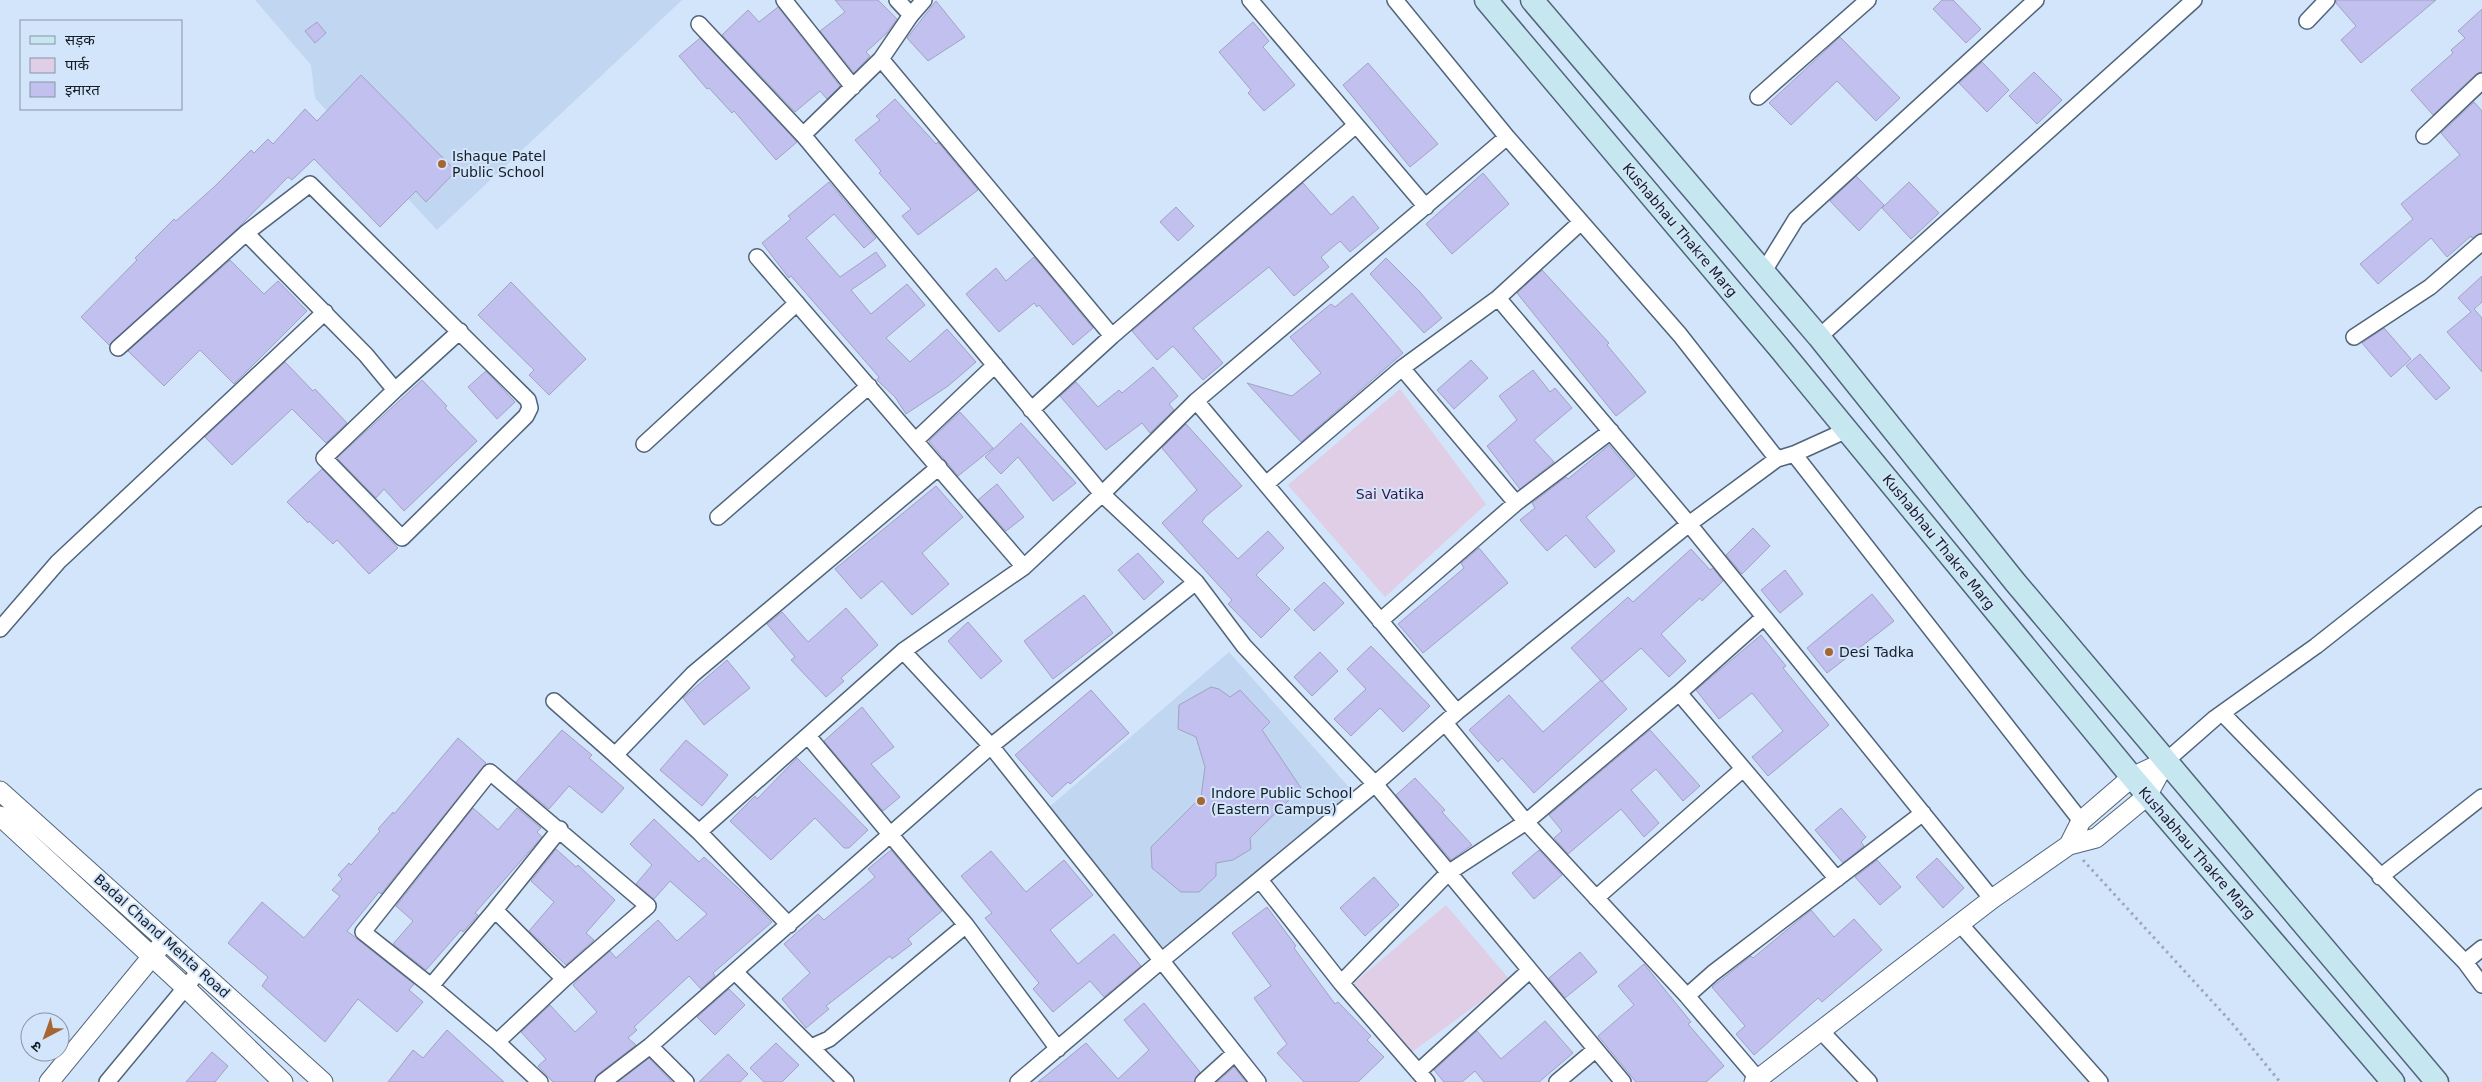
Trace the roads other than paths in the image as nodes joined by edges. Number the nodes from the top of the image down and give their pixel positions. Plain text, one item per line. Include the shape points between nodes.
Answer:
1 (784, 0) edge
2 (897, 0) edge
3 (924, 0) edge
4 (1250, 0) edge
5 (1395, 0) edge
6 (1486, 0) edge
7 (1532, 0) edge
8 (1868, 0) edge
9 (2036, 0) edge
10 (2194, 0) edge
11 (2328, 0) edge
12 (911, 15) junction
13 (2308, 21) dead end
14 (699, 24) dead end
15 (881, 59) junction
16 (2482, 81) edge
17 (853, 88) junction
18 (1758, 97) dead end
19 (1356, 124) junction
20 (803, 135) junction
21 (1507, 136) junction
22 (2424, 136) dead end
23 (1426, 207) junction
24 (1581, 222) junction
25 (246, 233) junction
26 (2482, 242) edge
27 (757, 257) dead end
28 (1764, 271) junction
29 (1498, 298) junction
30 (797, 303) junction
31 (325, 312) junction
32 (460, 331) junction
33 (1112, 336) junction
34 (1819, 337) junction
35 (2354, 337) dead end
36 (118, 348) dead end
37 (995, 365) junction
38 (1402, 368) junction
39 (869, 386) junction
40 (395, 390) junction
41 (1196, 401) junction
42 (1031, 410) junction
43 (1847, 430) junction
44 (1611, 431) junction
45 (916, 440) junction
46 (644, 444) dead end
47 (1794, 454) junction
48 (1776, 459) junction
49 (939, 467) junction
50 (1266, 484) junction
51 (1102, 494) junction
52 (1516, 503) junction
53 (2482, 515) edge
54 (718, 516) dead end
55 (1689, 524) junction
56 (1024, 567) junction
57 (1196, 582) junction
58 (1763, 618) junction
59 (1380, 621) junction
60 (0, 629) edge
61 (903, 651) junction
62 (1679, 693) junction
63 (554, 701) dead end
64 (1457, 712) junction
65 (2222, 714) junction
66 (1445, 723) junction
67 (808, 736) junction
68 (992, 746) junction
69 (615, 755) junction
70 (2166, 761) junction
71 (1743, 769) junction
72 (2132, 777) junction
73 (1375, 784) junction
74 (0, 791) edge
75 (2147, 796) junction
76 (2482, 797) edge
77 (1922, 813) junction
78 (0, 816) edge
79 (2081, 821) junction
80 (1526, 822) junction
81 (560, 830) junction
82 (699, 832) junction
83 (890, 834) junction
84 (2069, 845) junction
85 (1448, 873) junction
86 (2380, 877) junction
87 (1836, 879) junction
88 (1260, 880) junction
89 (1596, 898) junction
90 (1992, 899) junction
91 (496, 910) junction
92 (789, 924) junction
93 (1960, 924) junction
94 (966, 925) junction
95 (166, 940) junction
96 (2482, 948) edge
97 (151, 958) junction
98 (1161, 960) junction
99 (2465, 962) junction
100 (200, 970) junction
101 (1530, 971) junction
102 (735, 972) junction
103 (564, 979) junction
104 (1341, 983) junction
105 (2482, 985) edge
106 (430, 986) junction
107 (186, 988) junction
108 (1688, 996) junction
109 (1821, 1031) junction
110 (497, 1042) junction
111 (650, 1046) junction
112 (811, 1047) junction
113 (1058, 1049) junction
114 (1595, 1050) junction
115 (1234, 1054) junction
116 (1423, 1077) edge
117 (1756, 1081) edge
118 (48, 1082) edge
119 (107, 1082) edge
120 (283, 1082) edge
121 (323, 1082) edge
122 (540, 1082) edge
123 (602, 1082) edge
124 (686, 1082) edge
125 (846, 1082) edge
126 (1018, 1082) edge
127 (1203, 1082) edge
128 (1258, 1082) edge
129 (1557, 1082) edge
130 (1623, 1082) edge
131 (1869, 1082) edge
132 (2100, 1082) edge
133 (2392, 1082) edge
134 (2437, 1082) edge

1 - 17 street
2 - 12 street
3 - 12 street
4 - 19 street
5 - 21 street
6 - 43 main road, Kushabhau Thakre Marg
7 - 28 main road
8 - 18 street
9 - 28 street via 1796,218
10 - 34 street
11 - 13 street
12 - 15 street
14 - 20 street
15 - 17 street
15 - 33 street
16 - 22 street
17 - 20 street
19 - 23 street
19 - 33 street
20 - 37 street
21 - 23 street
21 - 24 street
23 - 41 street
24 - 29 street
24 - 48 street via 1680,335
25 - 31 street
25 - 32 street via 310,184
25 - 36 street
26 - 35 street via 2430,287
27 - 30 street
28 - 34 main road
29 - 38 street
29 - 44 street
30 - 39 street
30 - 46 street
31 - 40 street
31 - 60 street via 58,562
32 - 40 street
32 - 40 street via 528,400 530,408 526,416 402,538 324,458
33 - 42 street
34 - 70 main road via 2015,582
37 - 42 street
37 - 45 street
38 - 50 street
38 - 52 street
39 - 45 street
39 - 54 street
41 - 50 street
41 - 51 street
42 - 51 street
43 - 47 street
43 - 72 main road, Kushabhau Thakre Marg
44 - 52 street
44 - 55 street
45 - 49 street
47 - 48 street
47 - 79 street
48 - 55 street
49 - 56 street
49 - 69 street via 693,674
50 - 59 street
51 - 56 street
51 - 57 street
52 - 59 street
53 - 65 street via 2316,646
55 - 58 street
55 - 64 street
56 - 61 street
57 - 68 street
57 - 73 street via 1244,646
58 - 62 street
58 - 77 street
59 - 64 street
61 - 67 street
61 - 68 street
62 - 71 street
62 - 80 street
63 - 69 street
64 - 66 street
65 - 70 street
65 - 86 street
66 - 73 street
66 - 80 street
67 - 82 street
67 - 83 street
68 - 83 street
68 - 98 street
69 - 82 street
70 - 72 street
70 - 75 street
70 - 134 main road
71 - 87 street
71 - 89 street
72 - 75 main road, Kushabhau Thakre Marg
72 - 79 street
73 - 85 street
73 - 88 street
74 - 95 street, Badal Chand Mehta Road
75 - 84 street via 2096,838
75 - 133 main road, Kushabhau Thakre Marg
76 - 86 street
77 - 87 street
77 - 90 street
78 - 97 street
79 - 84 street
80 - 85 street
80 - 89 street
81 - 91 street
81 - 103 street via 648,906
81 - 106 street via 490,772 363,932
82 - 92 street
83 - 92 street
83 - 94 street
84 - 90 street
85 - 101 street
85 - 104 street
86 - 99 street
87 - 108 street
88 - 98 street
88 - 104 street
89 - 108 street
90 - 93 street
91 - 103 street
91 - 106 street
92 - 102 street
93 - 109 street
93 - 132 street
94 - 112 street via 829,1039
94 - 113 street
95 - 97 street
95 - 100 street, Badal Chand Mehta Road
96 - 99 street
97 - 107 street
97 - 118 street
98 - 113 street
98 - 115 street
99 - 105 street
100 - 107 street
100 - 121 street, Badal Chand Mehta Road
101 - 114 street
101 - 116 street
102 - 111 street
102 - 112 street
103 - 110 street
104 - 116 street
106 - 110 street
107 - 119 street
107 - 120 street
108 - 117 street
109 - 117 street
109 - 131 street
110 - 122 street
111 - 123 street
111 - 124 street
112 - 125 street
113 - 126 street
114 - 129 street
114 - 130 street
115 - 127 street
115 - 128 street

